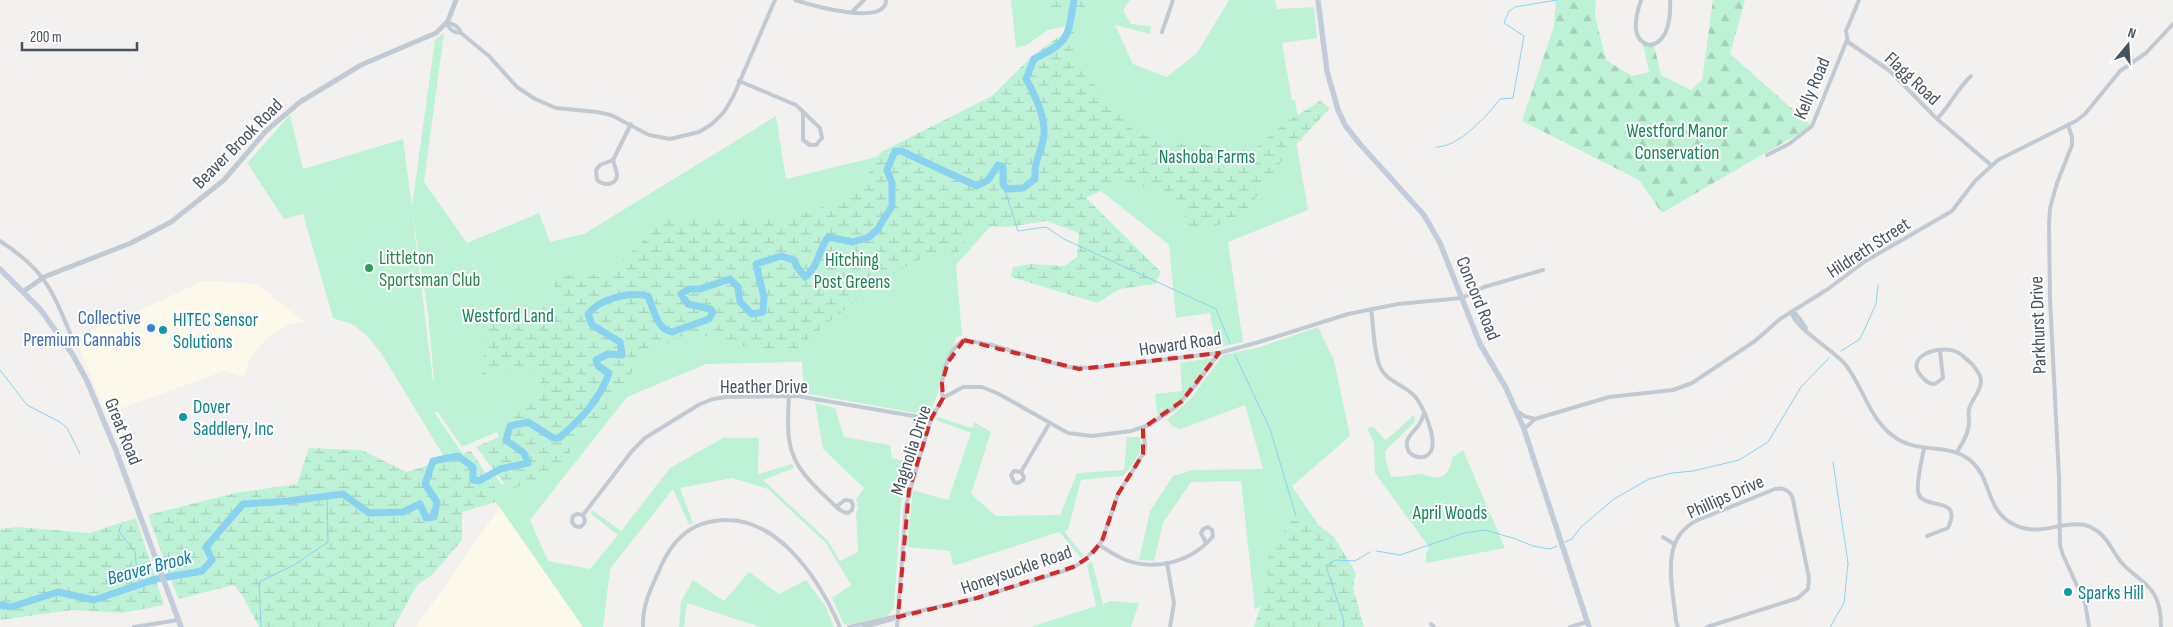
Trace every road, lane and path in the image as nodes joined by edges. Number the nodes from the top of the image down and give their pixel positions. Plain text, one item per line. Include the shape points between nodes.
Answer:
1 (456, 0) edge
2 (775, 0) edge
3 (795, 0) edge
4 (864, 0) edge
5 (886, 0) edge
6 (1173, 0) edge
7 (1318, 0) edge
8 (1641, 0) edge
9 (1670, 0) edge
10 (1859, 0) edge
11 (852, 12) junction
12 (447, 23) junction
13 (2173, 24) edge
14 (1162, 32) dead end
15 (1847, 40) junction
16 (1971, 76) dead end
17 (740, 81) junction
18 (803, 112) junction
19 (1937, 119) junction
20 (630, 124) junction
21 (2068, 125) junction
22 (1767, 155) dead end
23 (613, 160) junction
24 (1991, 165) junction
25 (0, 241) edge
26 (0, 269) edge
27 (1543, 270) dead end
28 (44, 277) junction
29 (24, 291) junction
30 (1462, 298) junction
31 (1371, 309) junction
32 (1791, 312) junction
33 (70, 332) dead end
34 (1940, 351) junction
35 (1219, 353) junction
36 (789, 396) junction
37 (943, 398) junction
38 (1517, 411) junction
39 (1424, 414) junction
40 (931, 419) junction
41 (1535, 419) junction
42 (1049, 424) junction
43 (1143, 428) junction
44 (1524, 430) junction
45 (1924, 449) junction
46 (1957, 452) junction
47 (1020, 472) dead end
48 (837, 506) dead end
49 (583, 515) dead end
50 (2059, 528) junction
51 (1927, 536) dead end
52 (1663, 537) dead end
53 (1206, 543) dead end
54 (1674, 544) junction
55 (1099, 545) junction
56 (1167, 563) junction
57 (898, 617) junction
58 (178, 620) junction
59 (1588, 625) edge
60 (134, 627) edge
61 (181, 627) edge
62 (643, 627) edge
63 (840, 627) edge
64 (849, 627) edge
65 (864, 627) edge
66 (897, 627) edge
67 (1170, 627) edge
68 (1570, 627) edge
69 (1678, 627) edge
70 (1707, 627) edge
71 (2089, 627) edge
72 (2161, 627) edge

1 - 12 street
2 - 17 street
3 - 11 street
4 - 11 street
5 - 11 street via 879,12
6 - 14 street
7 - 30 main road, Concord Road via 1326,70 1340,115 1359,143 1432,227
8 - 9 street via 1636,34 1643,43 1651,45 1664,36 1670,17
10 - 15 street via 1848,24
12 - 20 street via 452,23 531,97 556,108 597,112
12 - 28 street, Beaver Brook Road via 436,33 361,65 300,102 266,131 224,180 171,222 131,243
13 - 21 street, Hildreth Street via 2146,53 2120,71 2084,114
15 - 19 street, Flagg Road via 1890,72
15 - 22 street, Kelly Road via 1812,126 1789,144
16 - 19 street
17 - 18 street via 793,103
17 - 20 street via 719,118 692,135 670,139 655,137
18 - 18 street via 803,140 816,145 822,140 822,132
19 - 24 street, Flagg Road
20 - 23 street
21 - 24 street, Hildreth Street
21 - 50 street, Parkhurst Drive via 2072,145 2052,199 2048,224
23 - 23 street via 596,170 600,183 610,184 615,179 617,172
24 - 32 street, Hildreth Street via 1952,211 1878,253
25 - 28 street via 24,257
26 - 29 main road, Great Road
27 - 30 street via 1484,287
28 - 29 street, Beaver Brook Road
28 - 33 street
29 - 58 main road, Great Road via 58,332 87,381
30 - 31 street, Howard Road
30 - 38 main road, Concord Road via 1480,344
31 - 35 street, Howard Road
31 - 39 street via 1381,369 1390,380 1415,396
32 - 41 street, Hildreth Street via 1755,341 1685,387 1609,397
32 - 45 street via 1792,317 1848,368 1882,426 1904,442
34 - 34 street via 1926,353 1917,362 1919,374 1930,383 1937,383 1943,378
34 - 46 street via 1960,353 1981,378 1970,408 1967,431
35 - 37 street, Howard Road via 1079,369 964,340 953,351 946,368
35 - 43 street, Magnolia Drive via 1182,401 1162,418
36 - 40 street, Heather Drive
36 - 48 street via 787,430 792,455 805,477
36 - 49 street, Heather Drive via 720,397 700,404 638,444
37 - 40 street, Magnolia Drive
37 - 42 street, Magnolia Drive via 963,387 982,387
38 - 41 street
38 - 44 main road, Concord Road
39 - 39 street via 1407,441 1409,452 1418,457 1428,455 1434,446
40 - 57 street, Magnolia Drive via 906,505
41 - 44 street, Hildreth Street
42 - 43 street, Magnolia Drive via 1068,433 1085,436
42 - 47 street
43 - 55 street, Honeysuckle Road via 1143,454 1118,494
44 - 59 main road, Concord Road
45 - 46 street
45 - 51 street via 1918,494 1927,502 1945,505 1951,516 1948,528
46 - 50 street via 1978,468 1993,504 2006,519 2028,530
50 - 71 street, Parkhurst Drive via 2061,550 2085,603
50 - 72 street via 2084,525 2101,534 2120,560 2153,593 2160,610
52 - 54 street
53 - 56 street via 1191,555
54 - 69 street, Phillips Drive via 1671,564
54 - 70 street, Phillips Drive via 1693,523 1773,490 1784,489 1793,498 1809,578 1807,590 1798,598
55 - 56 street via 1136,563
55 - 57 street, Honeysuckle Road via 1084,562 1067,570 977,598
56 - 67 street via 1174,603
57 - 64 street
57 - 65 street
57 - 66 street, Magnolia Drive
58 - 60 street
58 - 61 main road, Great Road
59 - 68 street
62 - 63 street via 646,600 672,545 697,525 725,519 755,524 789,550 815,581

